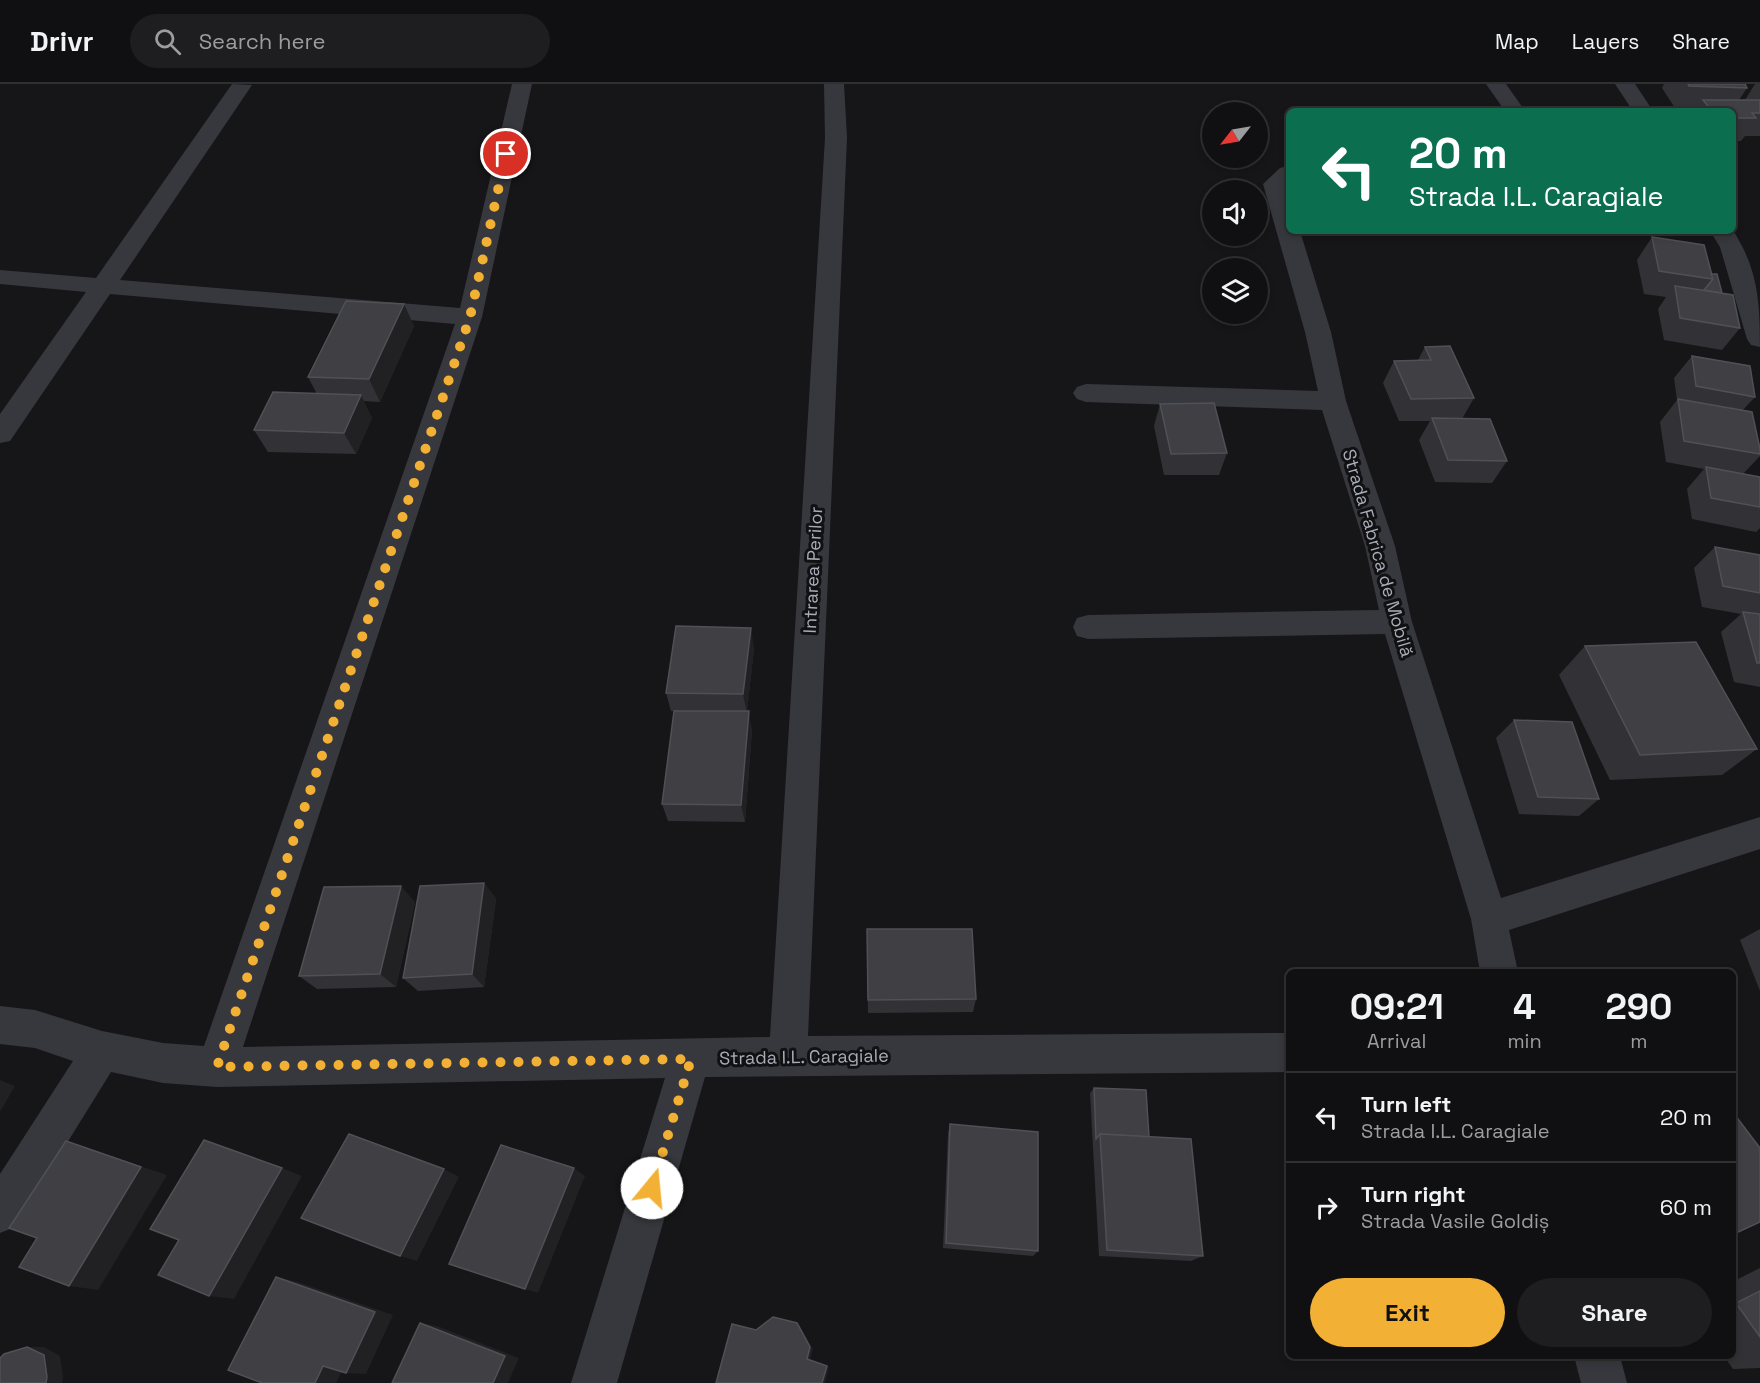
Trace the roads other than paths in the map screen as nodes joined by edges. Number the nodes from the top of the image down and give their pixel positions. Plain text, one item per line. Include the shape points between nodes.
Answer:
1 (522, 84) edge
2 (834, 84) edge
3 (1496, 84) edge
4 (1625, 84) edge
5 (242, 85) edge
6 (1513, 108) edge
7 (1641, 108) edge
8 (1281, 179) edge
9 (1286, 200) edge
10 (1294, 234) edge
11 (1724, 234) edge
12 (0, 277) edge
13 (105, 285) junction
14 (470, 317) junction
15 (1760, 339) edge
16 (1086, 393) dead end
17 (1333, 400) junction
18 (0, 434) edge
19 (1397, 622) junction
20 (1088, 627) dead end
21 (1760, 832) edge
22 (1489, 919) junction
23 (1498, 969) edge
24 (0, 1025) edge
25 (102, 1051) junction
26 (1286, 1053) edge
27 (788, 1056) junction
28 (691, 1059) junction
29 (217, 1067) junction
30 (0, 1212) edge
31 (1598, 1359) edge
32 (594, 1383) edge
33 (1604, 1383) edge

1 - 14 street
2 - 27 street, Intrarea Perilor via 836,138
3 - 6 street
4 - 7 street
5 - 13 street
8 - 9 street, Strada Fabrica de Mobilă
10 - 17 street, Strada Fabrica de Mobilă
11 - 15 street via 1732,247
12 - 13 street
13 - 14 street
13 - 18 street
14 - 29 street
16 - 17 street
17 - 19 street, Strada Fabrica de Mobilă via 1380,546
19 - 20 street
19 - 22 street, Strada Fabrica de Mobilă
21 - 22 street
22 - 23 street, Strada Fabrica de Mobilă
24 - 25 street, Strada I.L. Caragiale via 35,1029
25 - 29 street, Strada I.L. Caragiale via 163,1063
25 - 30 street
26 - 27 street, Strada I.L. Caragiale
27 - 28 street, Strada I.L. Caragiale
28 - 29 street, Strada I.L. Caragiale
28 - 32 street
31 - 33 street

